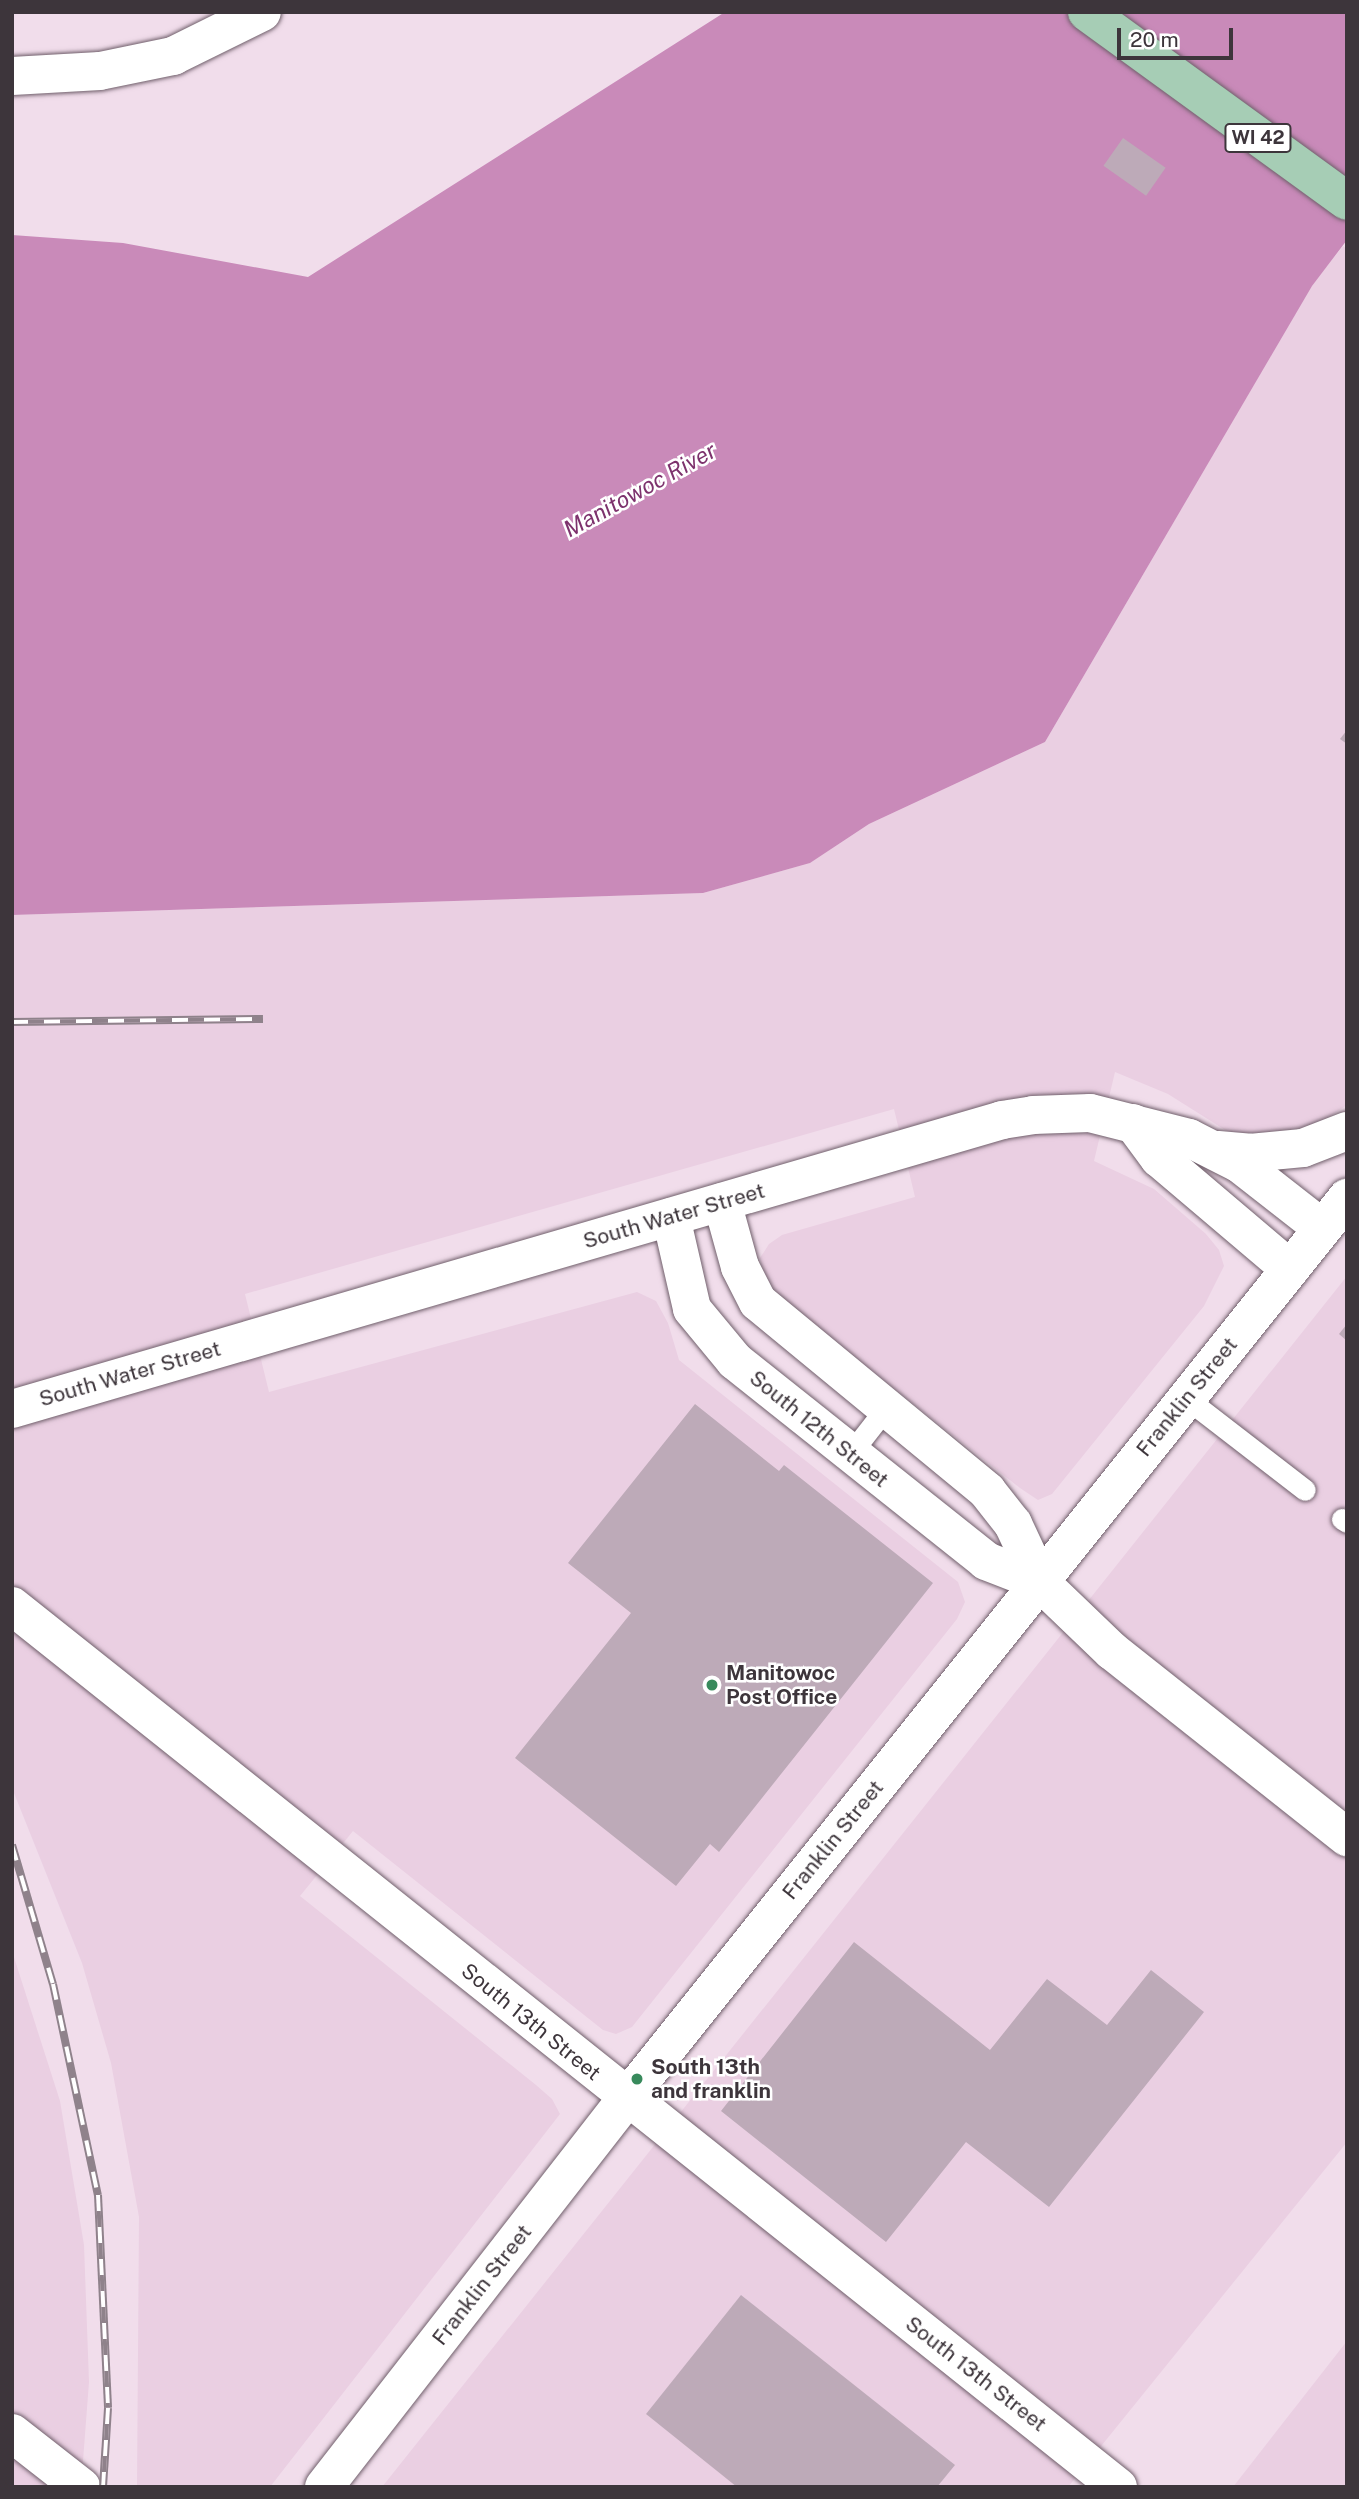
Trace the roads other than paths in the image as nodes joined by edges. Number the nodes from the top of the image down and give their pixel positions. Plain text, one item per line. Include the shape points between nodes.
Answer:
1 (262, 12) edge
2 (1087, 12) edge
3 (12, 76) edge
4 (1347, 201) edge
5 (1133, 1123) junction
6 (1347, 1131) edge
7 (1218, 1150) junction
8 (1347, 1198) edge
9 (722, 1202) junction
10 (671, 1217) junction
11 (1322, 1228) junction
12 (1290, 1269) junction
13 (1186, 1398) junction
14 (886, 1408) junction
15 (12, 1409) edge
16 (850, 1454) junction
17 (1305, 1490) dead end
18 (1040, 1582) junction
19 (12, 1606) edge
20 (1347, 1837) edge
21 (627, 2098) junction
22 (12, 2432) edge
23 (81, 2487) edge
24 (324, 2487) edge
25 (1118, 2487) edge

1 - 3 street via 173,56 100,71
2 - 4 main road, WI 42
5 - 7 street, South Water Street
5 - 9 street, South Water Street via 1090,1112 1002,1121
5 - 12 street via 1159,1157
6 - 7 street via 1303,1148 1250,1153
7 - 11 street
8 - 11 street, Franklin Street
9 - 10 street, South Water Street
9 - 14 street, South 12th Street via 740,1267 758,1302
10 - 15 street, South Water Street
10 - 16 street, South 12th Street via 685,1288 692,1309 711,1337
11 - 12 street, Franklin Street
12 - 13 street, Franklin Street
13 - 17 lane
13 - 18 street, Franklin Street
14 - 16 lane
14 - 18 street, South 12th Street via 987,1491 1013,1524
16 - 18 street, South 12th Street via 986,1562
18 - 20 street, South 12th Street via 1112,1651
18 - 21 street, Franklin Street
19 - 21 street, South 13th Street
21 - 24 street, Franklin Street
21 - 25 street, South 13th Street
22 - 23 street

